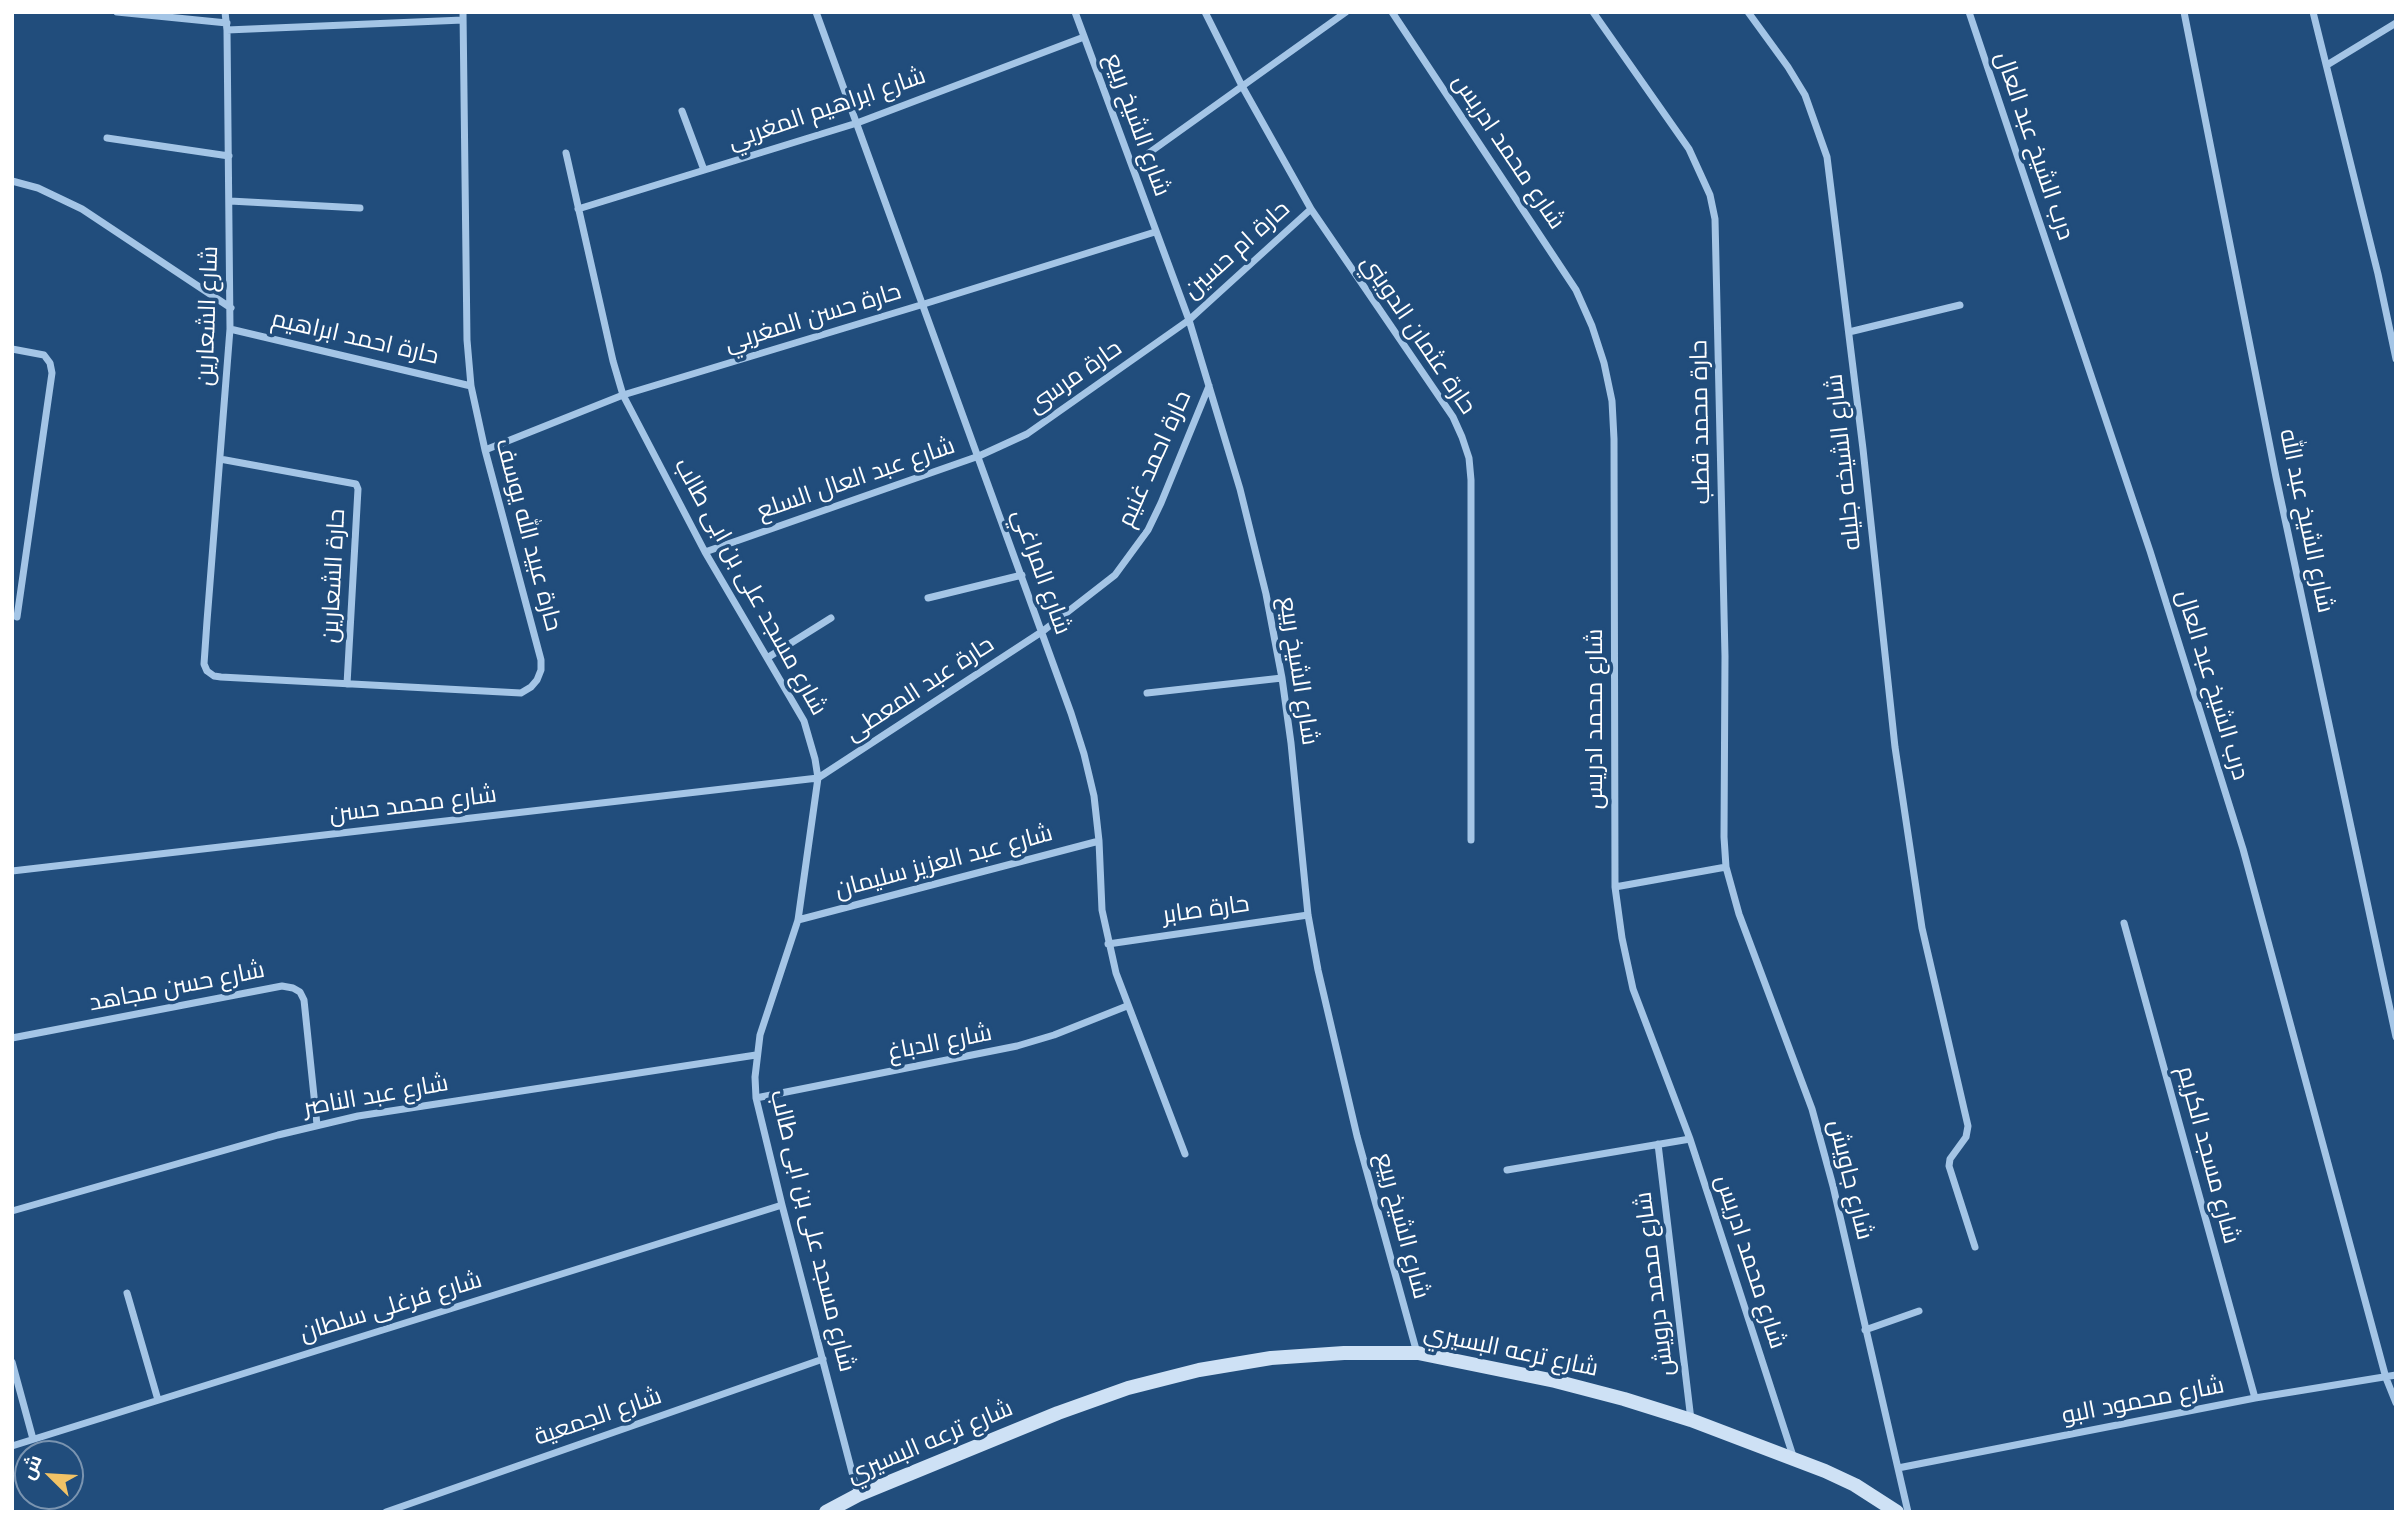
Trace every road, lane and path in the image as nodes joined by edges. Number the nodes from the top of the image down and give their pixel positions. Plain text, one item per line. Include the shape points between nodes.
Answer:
1 (117, 12) edge
2 (225, 12) edge
3 (816, 12) edge
4 (1075, 12) edge
5 (1205, 12) edge
6 (1346, 12) edge
7 (1392, 12) edge
8 (1593, 12) edge
9 (1748, 12) edge
10 (1969, 12) edge
11 (2184, 12) edge
12 (2313, 12) edge
13 (463, 16) edge
14 (2396, 23) edge
15 (227, 27) junction
16 (1084, 37) junction
17 (2327, 65) junction
18 (1242, 86) junction
19 (682, 111) dead end
20 (857, 123) junction
21 (107, 138) dead end
22 (566, 153) dead end
23 (229, 156) junction
24 (1132, 165) junction
25 (704, 170) junction
26 (12, 181) edge
27 (230, 201) junction
28 (360, 208) dead end
29 (578, 209) junction
30 (1311, 209) junction
31 (1154, 232) junction
32 (924, 304) junction
33 (1960, 305) dead end
34 (231, 308) junction
35 (1189, 320) junction
36 (230, 329) junction
37 (1849, 332) junction
38 (12, 349) edge
39 (2396, 359) edge
40 (471, 386) junction
41 (1209, 386) junction
42 (623, 395) junction
43 (485, 450) junction
44 (979, 456) junction
45 (220, 459) junction
46 (705, 552) junction
47 (1022, 575) junction
48 (928, 598) dead end
49 (16, 617) dead end
50 (831, 618) dead end
51 (207, 621) joint
52 (1043, 631) junction
53 (767, 657) junction
54 (1282, 678) junction
55 (347, 684) junction
56 (1147, 693) dead end
57 (818, 778) junction
58 (1471, 840) dead end
59 (1099, 841) junction
60 (1726, 867) junction
61 (12, 871) edge
62 (1615, 887) junction
63 (1308, 915) junction
64 (798, 920) junction
65 (2124, 923) dead end
66 (1108, 944) junction
67 (1127, 1006) junction
68 (2396, 1037) edge
69 (12, 1038) edge
70 (756, 1055) junction
71 (756, 1097) junction
72 (317, 1125) junction
73 (1690, 1139) junction
74 (1658, 1144) junction
75 (1185, 1154) dead end
76 (1507, 1170) dead end
77 (782, 1205) junction
78 (12, 1211) edge
79 (1975, 1247) dead end
80 (127, 1293) dead end
81 (1919, 1311) dead end
82 (1865, 1330) junction
83 (1418, 1353) junction
84 (823, 1359) junction
85 (12, 1362) edge
86 (2396, 1375) edge
87 (2386, 1378) junction
88 (2255, 1398) junction
89 (158, 1400) junction
90 (2396, 1403) edge
91 (1690, 1420) junction
92 (33, 1439) junction
93 (12, 1446) edge
94 (1794, 1459) junction
95 (1898, 1468) junction
96 (858, 1496) junction
97 (386, 1512) edge
98 (826, 1512) edge
99 (1896, 1512) edge
100 (1908, 1512) edge

1 - 15 street
2 - 15 street, شارع الشعارين
3 - 20 street, شارع المراغي
4 - 16 street, شارع الشيخ ربيع
5 - 18 street, حارة عثمان الدويني
6 - 18 street
7 - 62 street, شارع محمد ادريس via 1576,290 1604,363 1614,439
8 - 60 street, حارة محمد قطب via 1689,149 1710,195 1715,219
9 - 37 street, شارع الشيخه جليله via 1805,95 1821,136
10 - 87 street, درب الشيخ عبد العال via 2150,551 2243,849
11 - 68 street, شارع الشيخ عبد الله via 2279,491
12 - 17 street
13 - 15 street
13 - 40 street, حارة عبيد الله يوسف via 465,298
14 - 17 street
15 - 23 street, شارع الشعارين
16 - 20 street, شارع ابراهيم المغربي
16 - 24 street, شارع الشيخ ربيع
17 - 39 street
18 - 24 street
18 - 30 street, حارة عثمان الدويني
19 - 25 street
20 - 25 street, شارع ابراهيم المغربي
20 - 32 street, شارع المراغي
21 - 23 street
22 - 29 street, شارع مسجد على بن ابى طالب
23 - 27 street, شارع الشعارين
24 - 31 street, شارع الشيخ ربيع
25 - 29 street, شارع ابراهيم المغربي
26 - 34 street via 82,209
27 - 28 street
27 - 34 street, شارع الشعارين
29 - 42 street, شارع مسجد على بن ابى طالب
30 - 35 street, حارة ام حسين
30 - 58 street, حارة عثمان الدويني via 1454,417 1469,458
31 - 32 street, حارة حسن المغربي
31 - 35 street, شارع الشيخ ربيع
32 - 42 street, حارة حسن المغربي
32 - 44 street, شارع المراغي
33 - 37 street
34 - 36 street, شارع الشعارين
35 - 41 street, شارع الشيخ ربيع
35 - 44 street, حارة مرسى via 1045,423
36 - 40 street, حارة احمد ابراهيم
36 - 45 street, شارع الشعارين
37 - 79 street, شارع الشيخه جليله via 1887,682 1922,928 1968,1126 1949,1166
38 - 49 street via 44,355 52,373
40 - 43 street, حارة عبيد الله يوسف
41 - 52 street, حارة احمد غنيم via 1161,503 1132,554 1115,575
41 - 54 street, شارع الشيخ ربيع via 1240,489
42 - 43 street, حارة حسن المغربي
42 - 46 street, شارع مسجد على بن ابى طالب
43 - 55 street, حارة عبيد الله يوسف via 541,660 537,680 521,693
44 - 46 street, شارع عبد العال السلع
44 - 47 street, شارع المراغي
45 - 51 street, شارع الشعارين
45 - 55 street, حارة الشعارين via 356,484
46 - 53 street, شارع مسجد على بن ابى طالب
47 - 48 street
47 - 52 street, شارع المراغي
50 - 53 street
51 - 55 street, حارة عبيد الله يوسف via 204,664 214,676
52 - 57 street, حارة عبد المعطى
52 - 59 street, شارع المراغي via 1084,754
53 - 57 street, شارع مسجد على بن ابى طالب via 804,721
54 - 56 street
54 - 63 street, شارع الشيخ ربيع
57 - 61 street, شارع محمد حسن
57 - 64 street, شارع مسجد على بن ابى طالب
59 - 64 street, شارع عبد العزيز سليمان
59 - 66 street, شارع المراغي
60 - 62 street
60 - 82 street, شارع جاويش via 1739,914 1812,1108
62 - 73 street, شارع محمد ادريس via 1633,989
63 - 66 street, حارة صابر
63 - 83 street, شارع الشيخ ربيع via 1357,1136
64 - 70 street, شارع مسجد على بن ابى طالب
65 - 88 street, شارع مسجد الكريم
66 - 67 street, شارع المراغي
67 - 71 street, شارع الدباغ via 1017,1046
67 - 75 street, شارع المراغي
69 - 72 street, شارع حسن مجاهد via 282,986 293,988 304,1000
70 - 71 street, شارع مسجد على بن ابى طالب
70 - 72 street, شارع عبد الناصر
71 - 77 street, شارع مسجد على بن ابى طالب
72 - 78 street, شارع عبد الناصر
73 - 74 street
73 - 94 street, شارع محمد ادريس
74 - 76 street
74 - 91 street, شارع محمد درويش
77 - 84 street, شارع مسجد على بن ابى طالب
77 - 89 street, شارع فرغلى سلطان
80 - 89 street
81 - 82 street
82 - 95 street, شارع جاويش
83 - 91 street, شارع ترعه البسيري via 1555,1381
83 - 96 street, شارع ترعه البسيري via 1271,1358 1128,1388
84 - 96 street, شارع مسجد على بن ابى طالب
84 - 97 street, شارع الجمعية
85 - 92 street
86 - 87 street, شارع محمود البو
87 - 88 street, شارع محمود البو
87 - 90 street, درب الشيخ عبد العال
88 - 95 street, شارع محمود البو
89 - 92 street, شارع فرغلى سلطان
91 - 94 street, شارع ترعه البسيري
92 - 93 street, شارع فرغلى سلطان
94 - 99 street, شارع ترعه البسيري via 1856,1485
95 - 100 street, شارع جاويش
96 - 98 street, شارع ترعه البسيري

